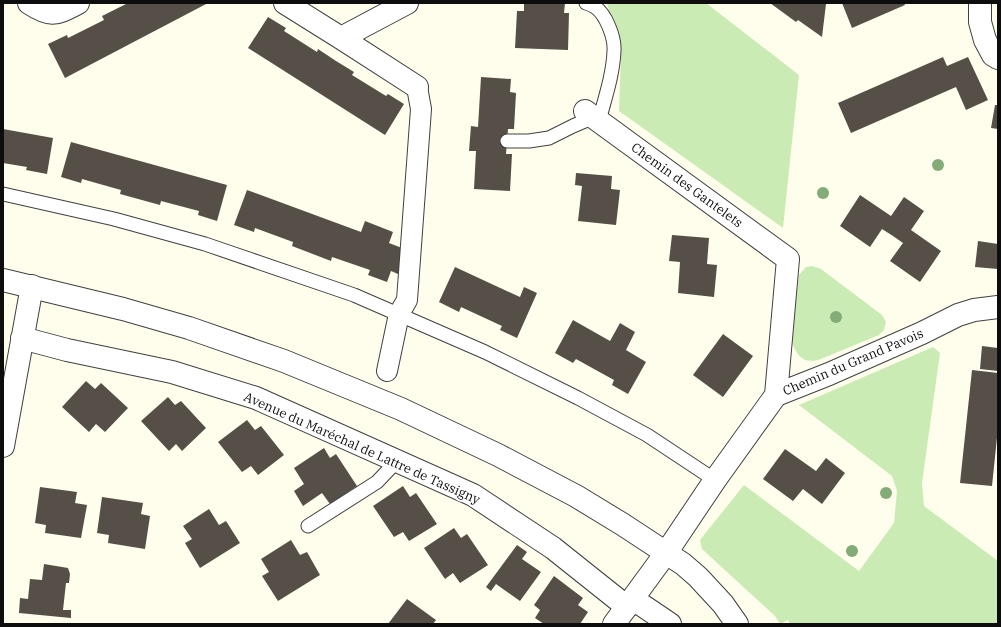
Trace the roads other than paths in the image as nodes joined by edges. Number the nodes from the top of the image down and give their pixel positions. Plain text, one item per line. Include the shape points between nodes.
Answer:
1 (29, 3) edge
2 (78, 3) edge
3 (285, 3) edge
4 (408, 3) edge
5 (586, 3) edge
6 (980, 3) edge
7 (341, 38) junction
8 (998, 58) edge
9 (417, 87) joint
10 (593, 116) junction
11 (507, 141) dead end
12 (3, 194) edge
13 (3, 280) edge
14 (32, 286) junction
15 (998, 307) edge
16 (399, 314) junction
17 (22, 338) junction
18 (387, 371) dead end
19 (776, 396) junction
20 (3, 446) edge
21 (397, 461) junction
22 (715, 480) junction
23 (308, 526) dead end
24 (666, 553) junction
25 (625, 610) edge
26 (670, 624) edge
27 (737, 624) edge

1 - 2 street via 47,12 59,13
3 - 7 street
4 - 7 street
5 - 10 lane via 602,14 611,30 614,50 610,82
6 - 8 street via 980,22 985,40 993,55
7 - 9 street
9 - 16 street via 421,109 408,300
10 - 11 lane via 549,138
10 - 19 street, Chemin des Gantelets via 788,259
12 - 16 lane via 114,219 205,244 354,295
13 - 14 street
14 - 17 street
14 - 24 street via 189,328 284,361 401,409 576,496
15 - 19 street, Chemin du Grand Pavois via 958,315
16 - 18 street
16 - 22 lane via 485,352 578,398 647,435
17 - 20 street
17 - 21 street, Avenue du Maréchal de Lattre de Tassigny via 172,372 256,398
19 - 22 street, Chemin du Grand Pavois
21 - 23 lane via 377,482
21 - 25 street, Avenue du Maréchal de Lattre de Tassigny via 473,495 553,548
22 - 24 street, Chemin du Grand Pavois
24 - 25 street, Chemin du Grand Pavois
24 - 27 street via 698,577
25 - 26 street, Avenue du Maréchal de Lattre de Tassigny

